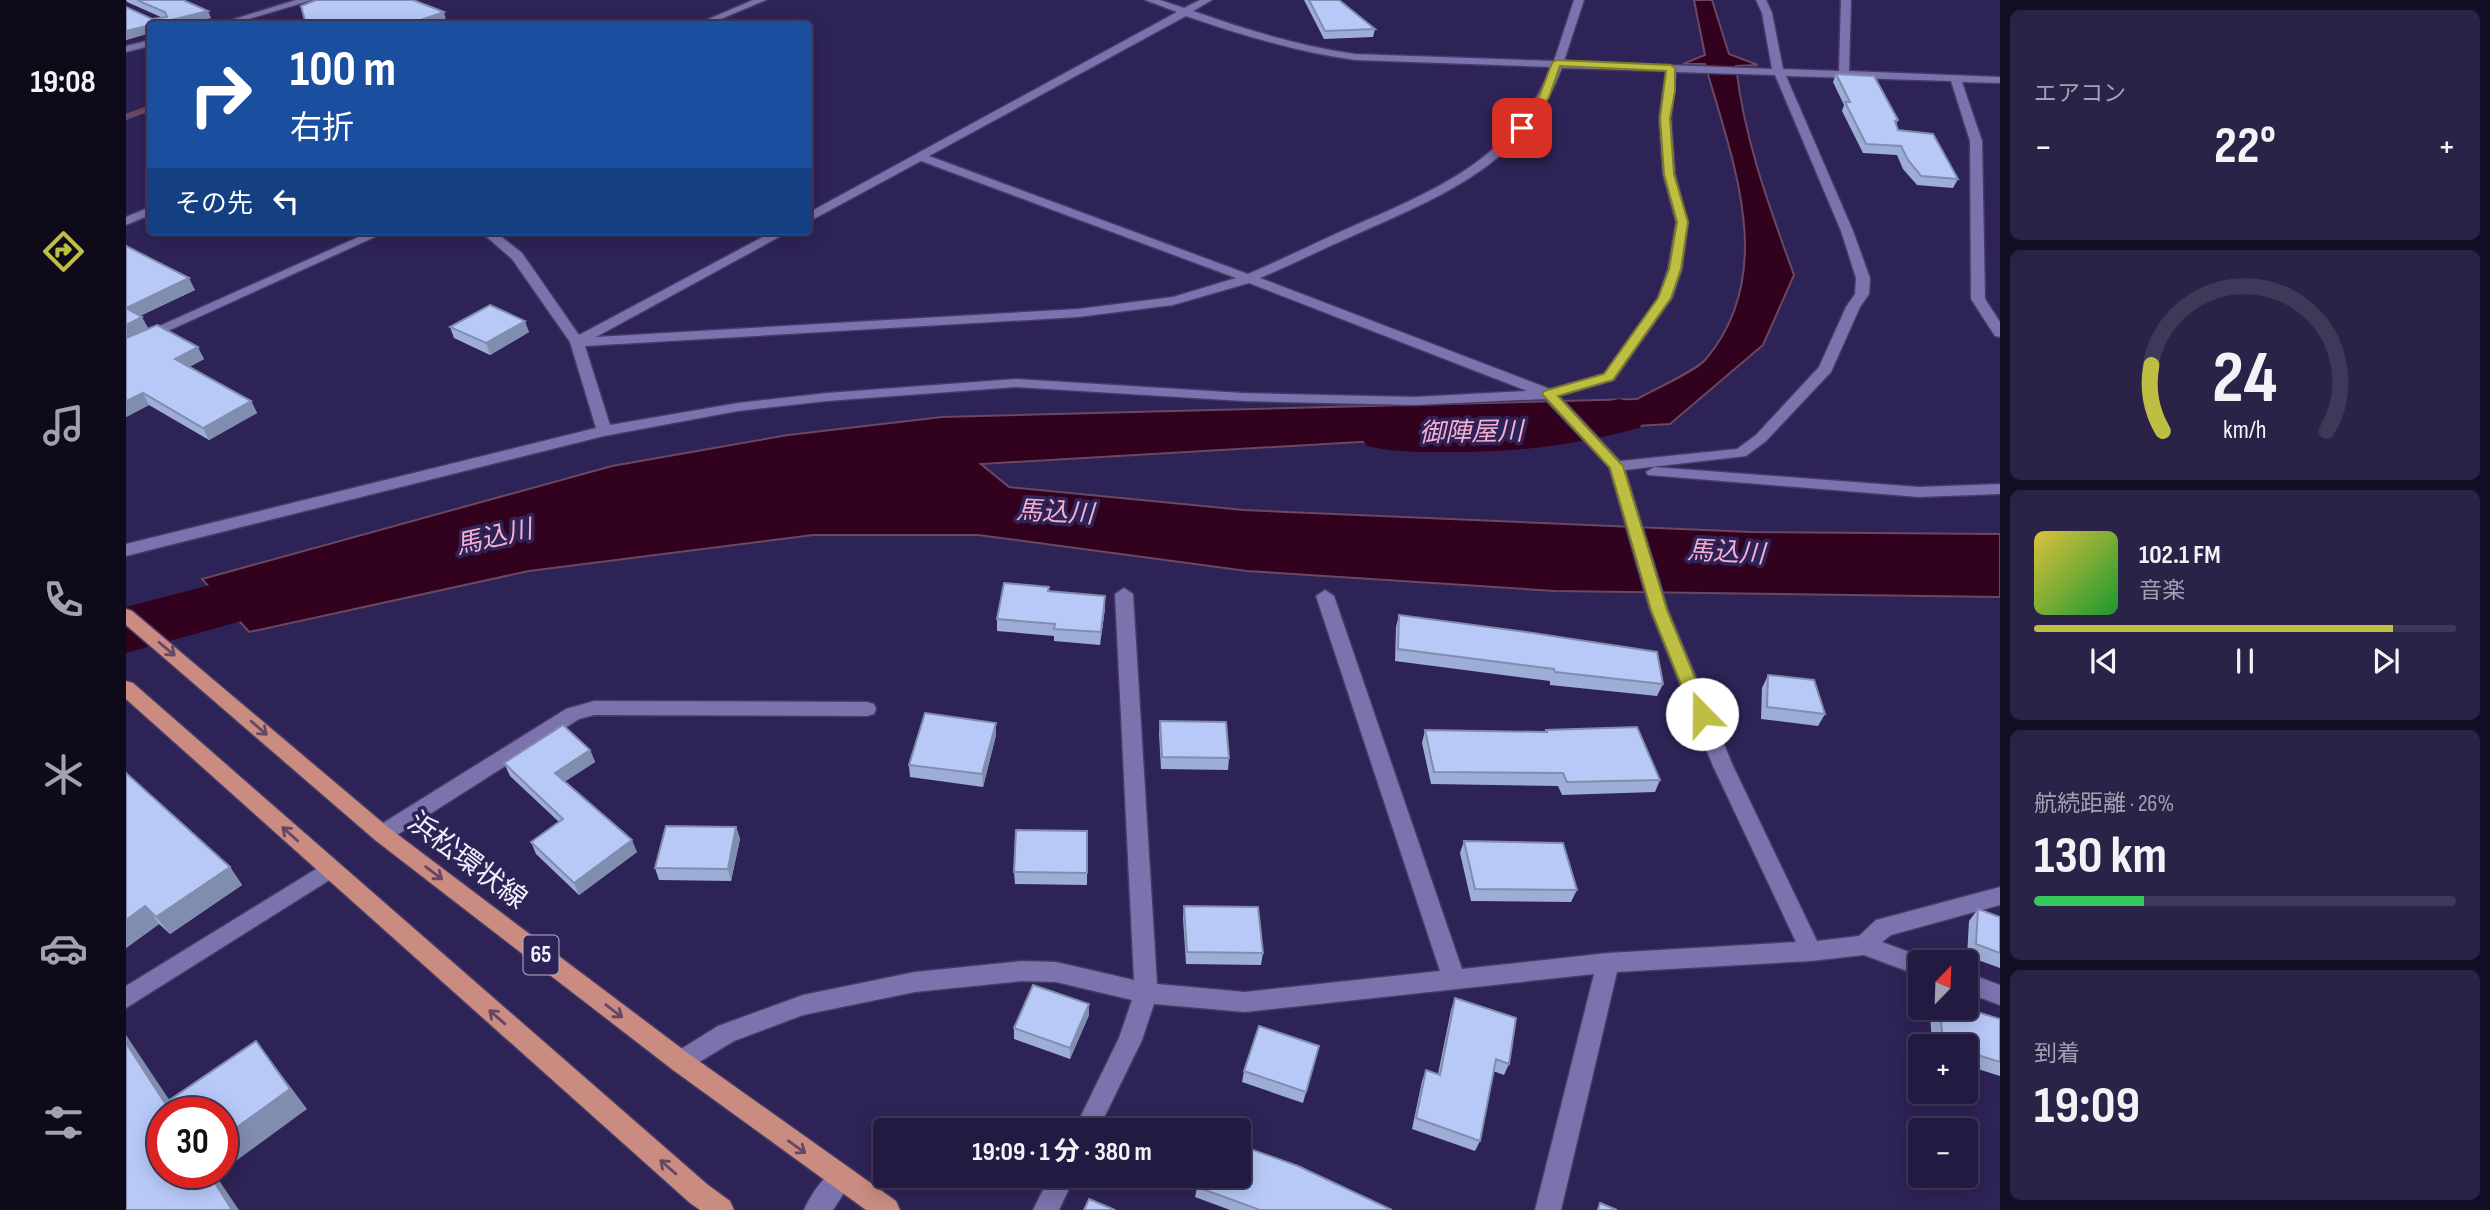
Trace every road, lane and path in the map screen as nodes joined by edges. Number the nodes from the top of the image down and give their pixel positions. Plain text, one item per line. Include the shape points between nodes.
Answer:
1 (307, 0) edge
2 (761, 0) edge
3 (1150, 0) edge
4 (1207, 0) edge
5 (1579, 0) edge
6 (1761, 0) edge
7 (1846, 0) edge
8 (1186, 12) junction
9 (234, 21) edge
10 (709, 21) edge
11 (147, 44) edge
12 (126, 50) edge
13 (1556, 63) junction
14 (1676, 68) junction
15 (1774, 73) junction
16 (1844, 75) junction
17 (1955, 78) junction
18 (2000, 80) edge
19 (920, 157) junction
20 (147, 212) edge
21 (812, 216) edge
22 (126, 221) edge
23 (373, 235) edge
24 (491, 235) edge
25 (777, 235) edge
26 (1248, 278) junction
27 (2000, 332) edge
28 (576, 342) junction
29 (126, 346) edge
30 (1549, 394) junction
31 (604, 431) junction
32 (1618, 474) junction
33 (2000, 489) edge
34 (126, 550) edge
35 (1124, 594) dead end
36 (1325, 596) dead end
37 (126, 615) edge
38 (126, 688) edge
39 (867, 709) dead end
40 (382, 834) junction
41 (330, 870) junction
42 (2000, 896) edge
43 (1864, 945) junction
44 (1811, 951) junction
45 (1908, 962) edge
46 (1608, 963) junction
47 (1454, 979) junction
48 (1978, 987) edge
49 (1146, 993) junction
50 (2000, 995) edge
51 (126, 998) edge
52 (681, 1062) junction
53 (1092, 1118) edge
54 (841, 1179) junction
55 (1057, 1188) edge
56 (721, 1210) edge
57 (817, 1210) edge
58 (887, 1210) edge
59 (1046, 1210) edge
60 (1548, 1210) edge

1 - 9 street
2 - 10 street
3 - 8 street
4 - 8 street
5 - 13 street
6 - 15 street via 1767,13
7 - 16 street
8 - 13 street via 1331,55
8 - 19 street
11 - 12 street
13 - 14 street
13 - 26 street via 1532,117 1473,170 1444,188
14 - 15 street
14 - 30 street via 1665,118 1669,174 1682,222 1668,288 1609,377
15 - 16 street
15 - 32 street via 1847,231 1863,278 1862,294 1826,369 1741,453
16 - 17 street
17 - 18 street
17 - 27 street via 1976,141 1978,299
19 - 21 street
19 - 26 street
20 - 22 street
23 - 29 street
24 - 28 street via 517,257
25 - 28 street
26 - 28 street via 1168,302 1078,313
26 - 30 street
28 - 31 street
30 - 31 street via 1367,401 1016,383 738,407
30 - 32 street
31 - 34 street
32 - 33 street via 1650,471 1919,492
32 - 44 street via 1659,610 1723,765
35 - 49 street
36 - 47 street
37 -> 40 main road, 浜松環状線 / 65
41 -> 38 main road
39 - 40 street via 620,707 583,711
40 -> 52 main road, 浜松環状線 / 65
41 - 51 street
56 -> 41 main road
42 - 43 street via 1884,927
43 - 44 street
43 - 45 street
44 - 46 street
46 - 47 street
46 - 60 street
47 - 49 street via 1245,1002
48 - 50 street
49 - 52 street via 1068,974 1023,971 915,982 803,1005 726,1033
49 - 53 street via 1130,1040
52 -> 54 main road, 浜松環状線 / 65
54 - 57 street
54 - 58 main road, 浜松環状線 / 65
55 - 59 street

